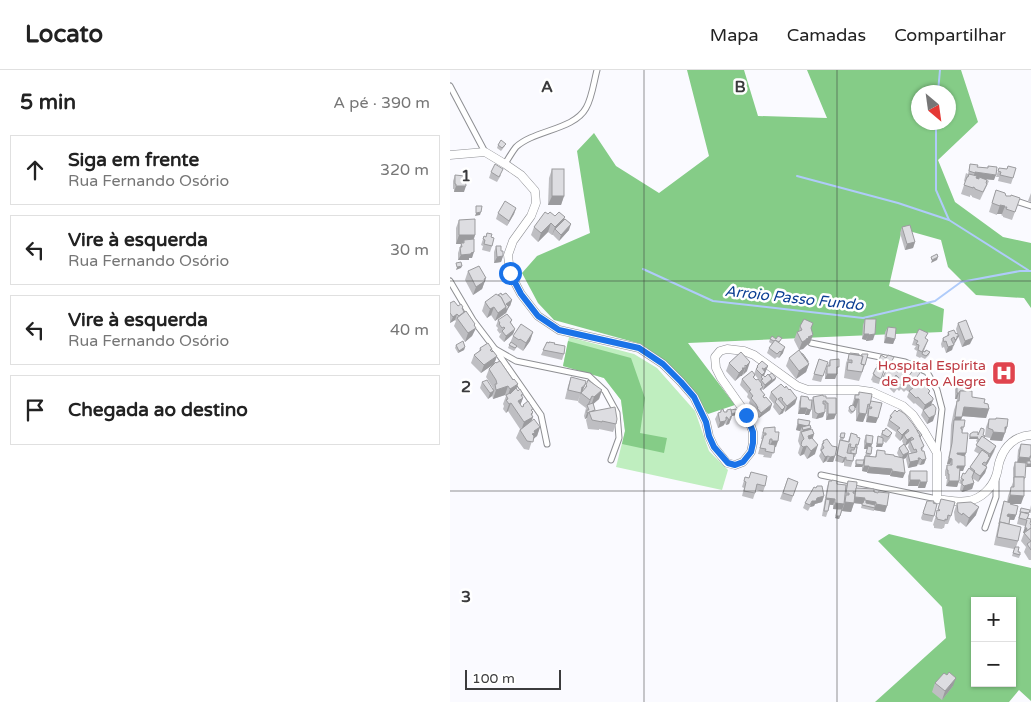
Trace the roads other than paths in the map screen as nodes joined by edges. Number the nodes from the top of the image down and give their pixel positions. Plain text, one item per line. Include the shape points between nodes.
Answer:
1 (597, 70) edge
2 (450, 86) edge
3 (484, 152) junction
4 (450, 155) edge
5 (505, 164) junction
6 (1007, 198) edge
7 (1031, 206) edge
8 (450, 281) edge
9 (811, 343) edge
10 (495, 349) junction
11 (1031, 435) edge
12 (546, 444) dead end
13 (937, 453) junction
14 (612, 460) dead end
15 (821, 475) dead end
16 (996, 476) junction
17 (937, 499) junction
18 (985, 528) dead end

1 - 5 street via 588,106 582,114 516,148
2 - 3 street
3 - 4 street
3 - 5 street
5 - 13 street via 535,191 536,203 531,216 508,254 510,273 521,294 538,316 559,330 639,348 663,364 694,397 714,447 728,463 743,462 751,452 753,432 716,368 715,357 727,349 754,355 797,386 808,390 872,392 903,406 913,415
6 - 7 street
8 - 10 street
9 - 13 street via 905,362 927,372 937,390 942,409
10 - 12 street via 541,415
10 - 14 street via 516,361 589,376 605,391 617,412 619,438
11 - 16 street via 1013,440 1006,448
13 - 17 street
15 - 17 street
16 - 17 street via 980,497 968,501
16 - 18 street via 996,497

